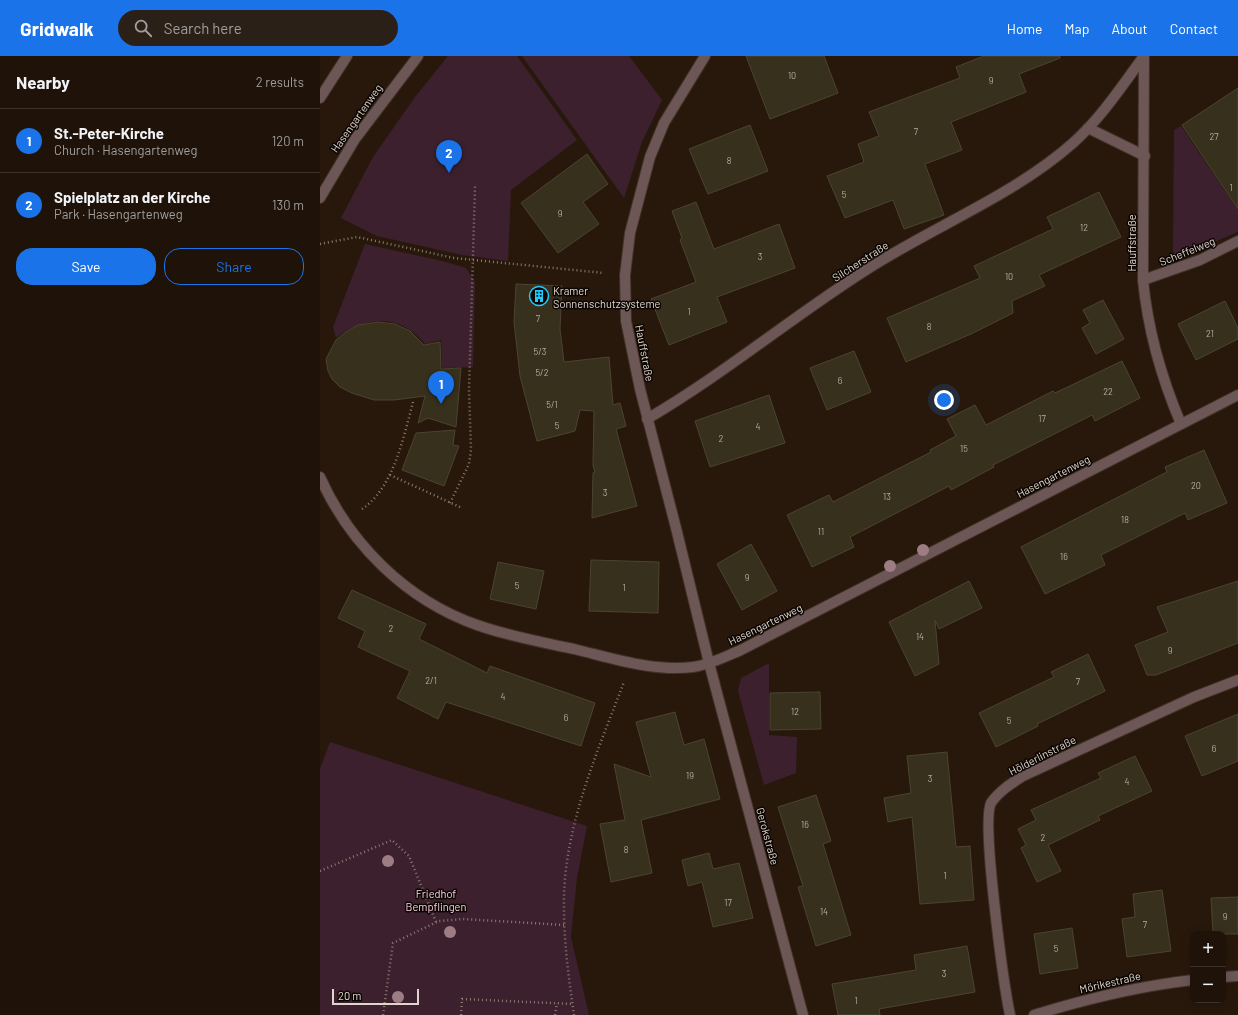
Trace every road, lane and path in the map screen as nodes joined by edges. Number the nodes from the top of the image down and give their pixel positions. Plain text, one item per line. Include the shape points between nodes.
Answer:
1 (347, 56) edge
2 (418, 56) edge
3 (705, 56) edge
4 (1144, 56) edge
5 (320, 98) edge
6 (1088, 128) junction
7 (1145, 156) junction
8 (475, 186) dead end
9 (320, 198) edge
10 (1238, 241) edge
11 (320, 244) edge
12 (473, 260) junction
13 (625, 275) junction
14 (1143, 280) junction
15 (1238, 395) edge
16 (413, 402) dead end
17 (647, 419) junction
18 (1182, 424) junction
19 (390, 475) junction
20 (320, 477) edge
21 (450, 503) junction
22 (462, 508) dead end
23 (343, 519) junction
24 (631, 662) junction
25 (709, 663) junction
26 (1238, 680) edge
27 (320, 871) edge
28 (436, 922) junction
29 (564, 924) junction
30 (1238, 976) edge
31 (1226, 977) edge
32 (1190, 980) edge
33 (556, 1003) junction
34 (573, 1004) junction
35 (383, 1015) edge
36 (461, 1015) edge
37 (555, 1015) edge
38 (574, 1015) edge
39 (803, 1015) edge
40 (1010, 1015) edge
41 (1034, 1015) edge

1 - 5 street
2 - 9 street, Hasengartenweg via 355,139
3 - 13 street, Hauffstraße via 668,116 650,157 630,233
4 - 6 street, Silcherstraße
4 - 7 street, Hauffstraße
6 - 7 street
6 - 17 street, Silcherstraße via 1058,156 1029,176 865,270 698,388
7 - 14 street, Hauffstraße
8 - 12 path
10 - 14 street, Scheffelweg via 1200,260
11 - 12 path via 357,237
12 - 13 path
12 - 21 path via 469,390 471,450 469,464
13 - 17 street, Hauffstraße via 626,321
14 - 18 street, Hauffstraße via 1146,314 1153,346
15 - 18 street, Hasengartenweg
16 - 19 path
17 - 25 street, Hauffstraße
18 - 25 street, Hasengartenweg via 739,652
19 - 21 path
19 - 23 path via 373,501
20 - 23 street, Hasengartenweg
21 - 22 path
23 - 24 street, Hasengartenweg via 356,537 397,580 441,609 476,624 517,636
24 - 25 street, Hasengartenweg via 677,668
24 - 29 path via 576,822 565,884
25 - 39 street, Gerokstraße
26 - 40 street, Hölderlinstraße via 1194,697 1023,776 1004,788 991,804 988,822 996,914
27 - 28 path via 392,840 409,856
28 - 29 path via 463,919
28 - 35 path via 393,943
29 - 34 path
30 - 31 street
32 - 41 street, Mörikestraße via 1115,993
33 - 34 path
33 - 36 path via 462,999
33 - 37 path
34 - 38 path

